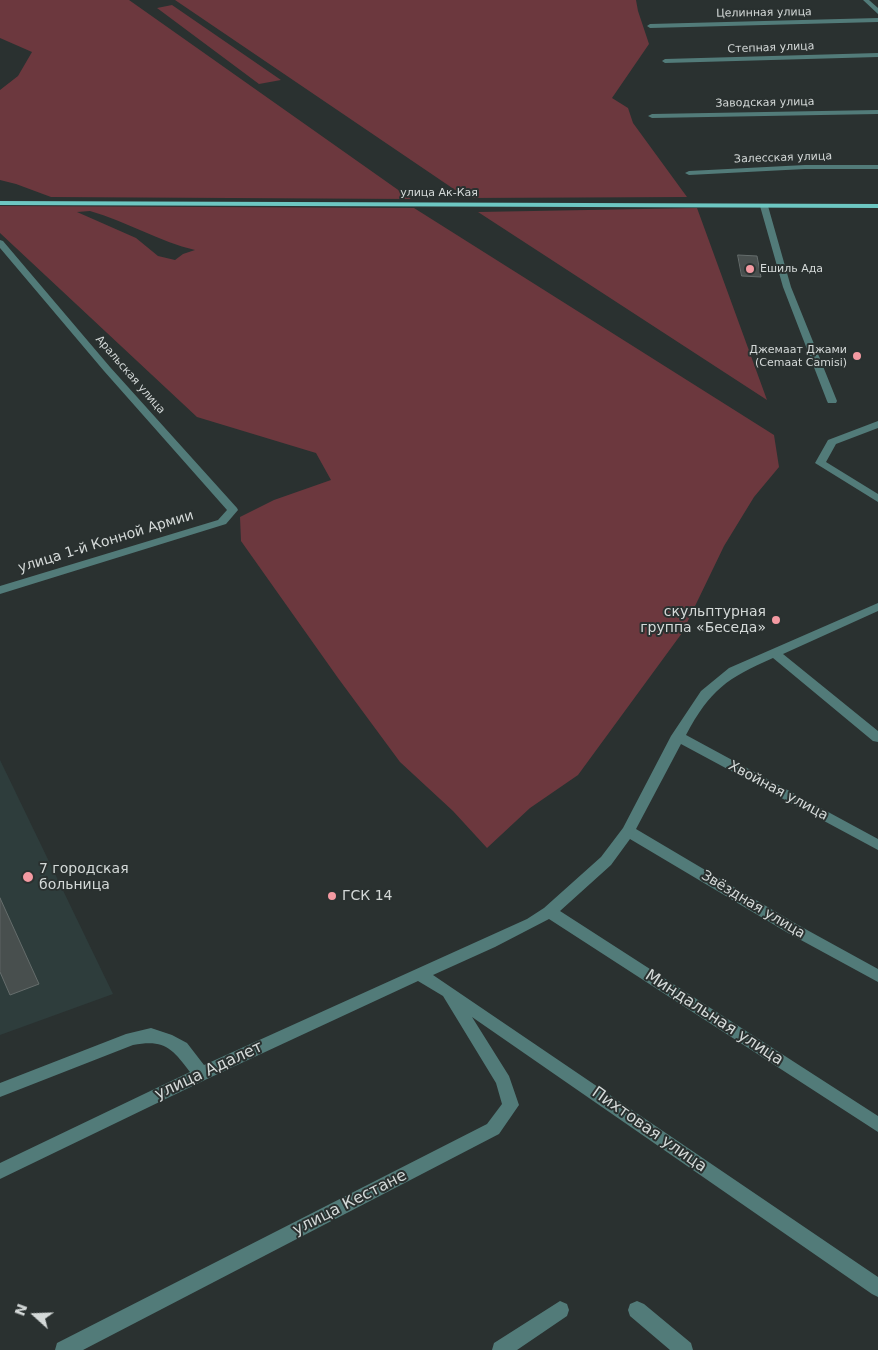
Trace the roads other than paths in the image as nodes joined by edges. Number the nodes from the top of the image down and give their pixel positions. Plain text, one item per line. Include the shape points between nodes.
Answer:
1 (866, 0) edge
2 (878, 12) edge
3 (878, 20) edge
4 (650, 26) dead end
5 (878, 55) edge
6 (665, 60) dead end
7 (878, 112) edge
8 (652, 116) dead end
9 (878, 167) edge
10 (689, 172) dead end
11 (0, 202) edge
12 (764, 206) junction
13 (878, 206) edge
14 (0, 243) edge
15 (832, 401) dead end
16 (878, 424) edge
17 (878, 498) edge
18 (222, 522) joint
19 (0, 590) edge
20 (878, 607) edge
21 (773, 652) junction
22 (877, 735) edge
23 (678, 736) junction
24 (628, 831) junction
25 (878, 845) edge
26 (549, 912) junction
27 (419, 974) junction
28 (878, 976) edge
29 (448, 992) junction
30 (201, 1074) junction
31 (0, 1090) edge
32 (878, 1125) edge
33 (0, 1171) edge
34 (878, 1288) edge
35 (560, 1310) dead end
36 (637, 1310) dead end
37 (64, 1350) edge
38 (501, 1350) edge
39 (684, 1350) edge

1 - 2 street
3 - 4 street, Целинная улица
5 - 6 street, Степная улица
7 - 8 street, Заводская улица
9 - 10 street, Залесская улица
11 - 12 main road, улица Ак-Кая
12 - 13 main road, улица Ак-Кая
12 - 15 street via 787,288
14 - 18 street, Аральская улица via 233,510
16 - 17 street via 832,442 820,463
18 - 19 street, улица 1-й Конной Армии
20 - 21 street, улица Адалет
21 - 22 street
21 - 23 street, улица Адалет via 718,681 705,694
23 - 24 street, улица Адалет
23 - 25 street, Хвойная улица
24 - 26 street, улица Адалет via 606,861
24 - 28 street, Звёздная улица
26 - 27 street, улица Адалет via 507,935
26 - 32 street, Миндальная улица
27 - 29 street, Пихтовая улица
27 - 30 street, улица Адалет
29 - 34 street, Пихтовая улица
29 - 37 street, улица Кестане via 503,1081 511,1105 494,1129
30 - 31 street via 181,1048 151,1035 132,1039
30 - 33 street, улица Адалет
35 - 38 street
36 - 39 street

